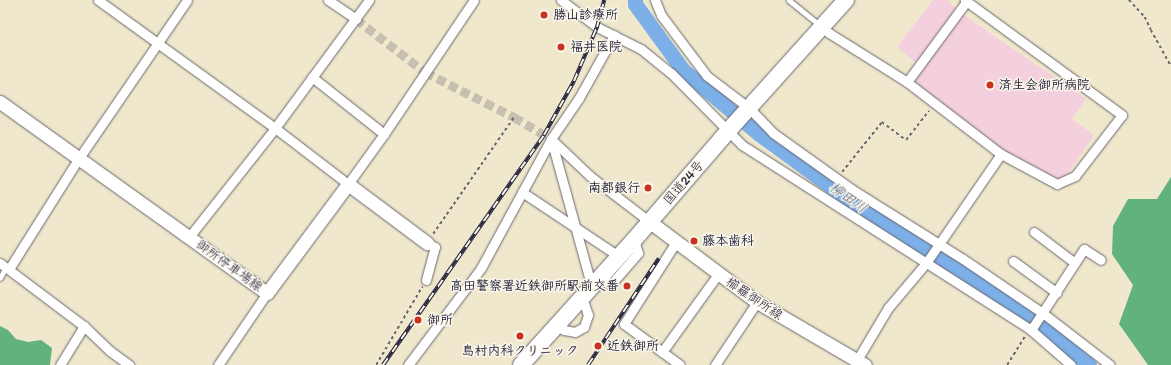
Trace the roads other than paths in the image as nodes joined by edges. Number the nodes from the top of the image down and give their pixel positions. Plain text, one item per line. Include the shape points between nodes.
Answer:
1 (98, 0) edge
2 (187, 0) edge
3 (328, 0) edge
4 (369, 0) edge
5 (474, 0) edge
6 (561, 0) edge
7 (655, 0) edge
8 (788, 0) edge
9 (846, 0) edge
10 (966, 1) edge
11 (356, 19) junction
12 (822, 27) junction
13 (614, 35) junction
14 (158, 44) junction
15 (312, 77) junction
16 (907, 82) junction
17 (0, 102) edge
18 (747, 111) junction
19 (275, 128) junction
20 (731, 128) junction
21 (384, 134) junction
22 (551, 139) junction
23 (1001, 154) junction
24 (79, 158) junction
25 (348, 184) junction
26 (522, 192) junction
27 (650, 222) junction
28 (575, 227) junction
29 (1034, 232) dead end
30 (189, 237) junction
31 (634, 240) junction
32 (676, 242) junction
33 (427, 243) joint
34 (939, 244) junction
35 (620, 257) junction
36 (1101, 260) dead end
37 (1013, 261) dead end
38 (926, 263) junction
39 (1075, 263) junction
40 (5, 266) edge
41 (718, 274) junction
42 (0, 278) edge
43 (426, 280) road end
44 (591, 289) junction
45 (267, 293) junction
46 (1057, 293) junction
47 (757, 302) junction
48 (1044, 314) junction
49 (84, 326) junction
50 (1032, 330) junction
51 (662, 352) junction
52 (861, 362) edge
53 (60, 365) edge
54 (129, 365) edge
55 (218, 365) edge
56 (408, 365) edge
57 (521, 365) edge
58 (680, 365) edge
59 (715, 365) edge
60 (1071, 365) edge
61 (1110, 365) edge

1 - 14 street
2 - 14 street
3 - 11 street
4 - 11 street
5 - 21 street
6 - 13 street via 597,27
7 - 18 street via 661,15 707,76
8 - 12 lane
9 - 12 highway, 国道24号
10 - 16 street
10 - 23 street via 1122,115 1075,176 1057,184
11 - 15 street
12 - 16 street
12 - 18 highway, 国道24号
13 - 20 street via 641,49
13 - 22 street via 579,98
14 - 19 street
14 - 24 street
15 - 19 street
15 - 21 street
16 - 23 street
17 - 24 main road, 御所停車場線
18 - 20 highway, 国道24号
18 - 34 street via 837,179
19 - 25 street
19 - 30 street
20 - 27 highway, 国道24号
20 - 38 street via 742,145
21 - 25 street
22 - 26 street
22 - 27 street via 590,176
22 - 28 street
23 - 34 street
24 - 30 main road, 御所停車場線
24 - 40 street
25 - 33 main road
25 - 45 main road, 御所停車場線
26 - 28 street
26 - 56 street via 481,268
27 - 31 highway, 国道24号
27 - 32 main road, 櫛羅御所線
28 - 35 street
28 - 44 street
29 - 39 street
30 - 45 main road, 御所停車場線
31 - 35 highway, 国道24号
31 - 44 street via 638,254 612,283
32 - 41 main road, 櫛羅御所線
32 - 51 street via 624,324
33 - 43 street via 435,247
34 - 38 street
34 - 48 street
35 - 44 highway, 国道24号
36 - 39 street via 1084,249
37 - 46 street
38 - 50 street
38 - 52 street via 888,308
39 - 46 street
40 - 42 lane
40 - 49 street
41 - 47 main road, 櫛羅御所線
41 - 51 street
44 - 57 highway, 国道24号
45 - 55 street
46 - 48 street
47 - 52 main road, 櫛羅御所線
47 - 59 street
48 - 50 street
48 - 61 street
49 - 53 street
49 - 54 street via 110,352
50 - 60 street
51 - 58 street

